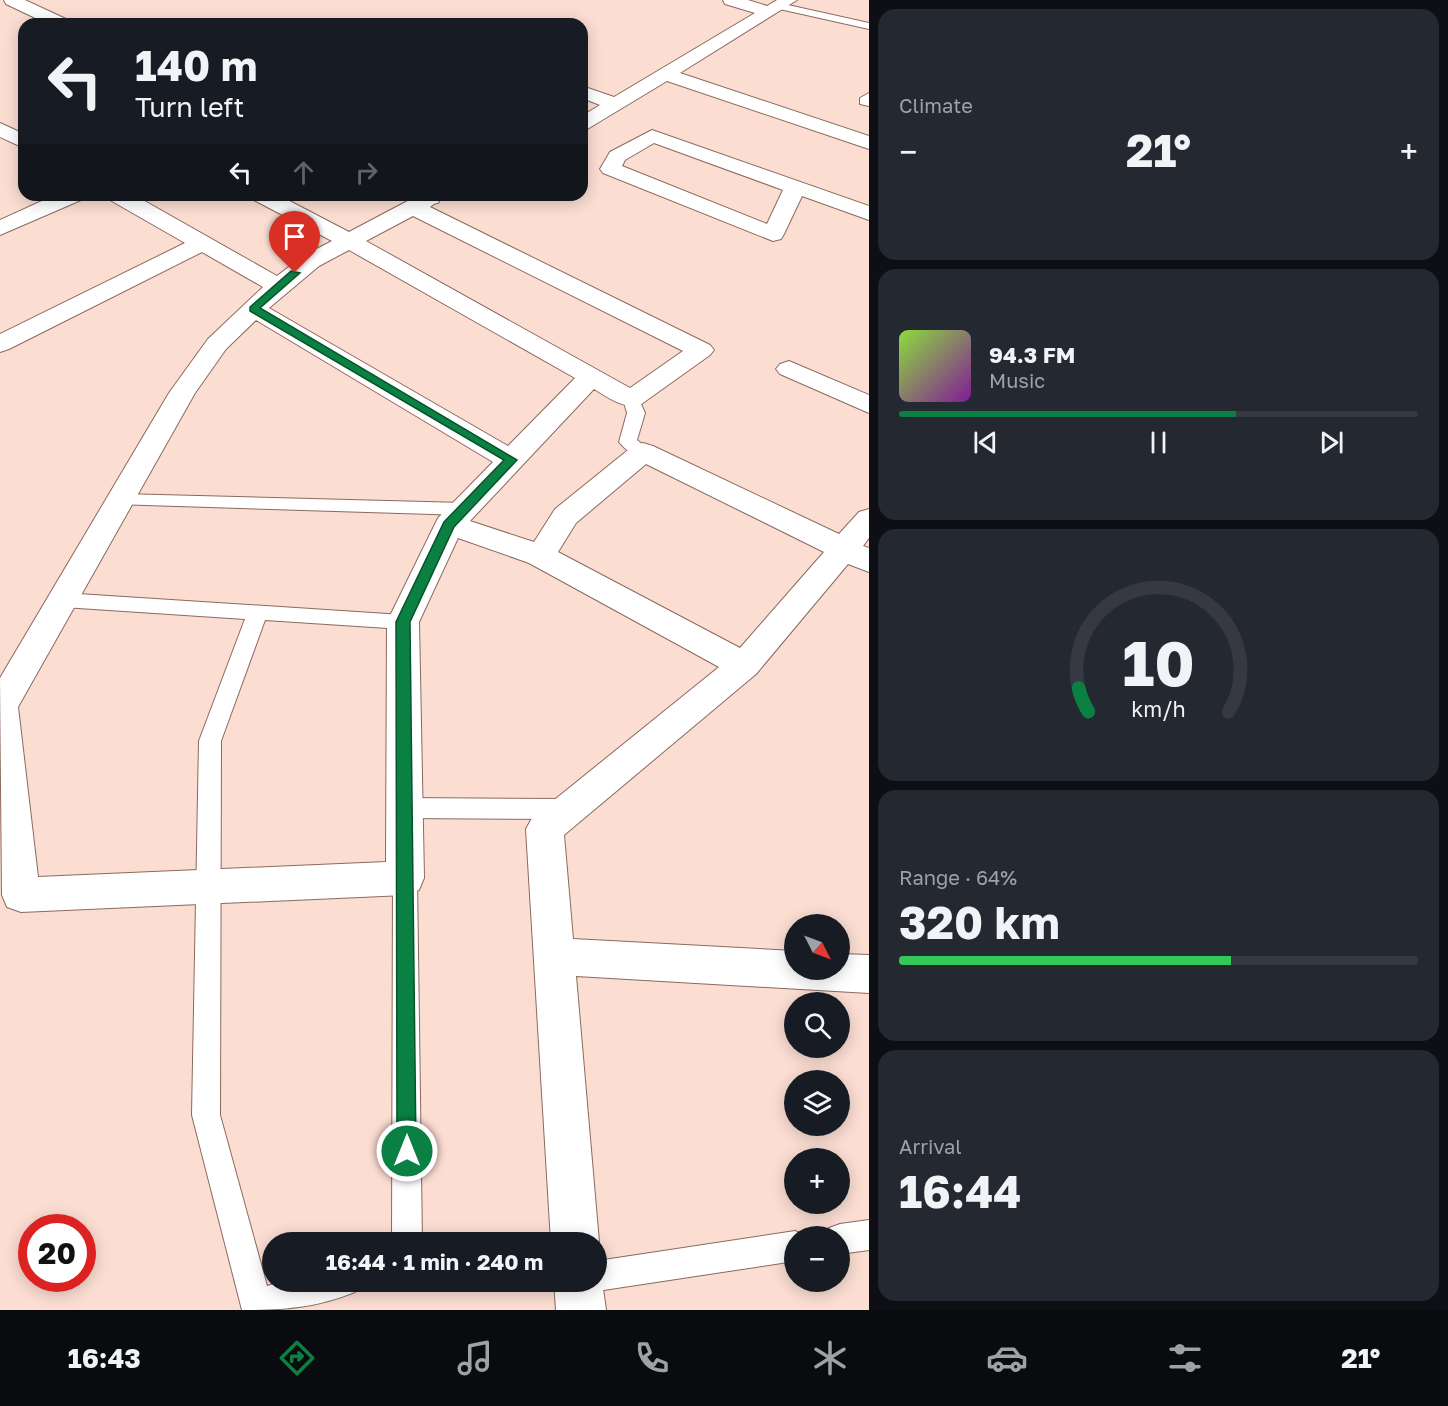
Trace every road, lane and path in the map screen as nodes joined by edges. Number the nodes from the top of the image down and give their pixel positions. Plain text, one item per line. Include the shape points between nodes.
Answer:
1 (12, 0) edge
2 (731, 0) edge
3 (779, 6) edge
4 (50, 18) edge
5 (869, 26) edge
6 (667, 75) junction
7 (588, 94) edge
8 (869, 97) edge
9 (869, 102) edge
10 (616, 105) junction
11 (588, 121) edge
12 (18, 124) edge
13 (1, 130) edge
14 (18, 139) edge
15 (869, 143) edge
16 (597, 148) edge
17 (796, 186) junction
18 (61, 201) edge
19 (129, 201) edge
20 (273, 201) edge
21 (422, 201) edge
22 (430, 201) edge
23 (869, 213) edge
24 (0, 228) edge
25 (349, 241) junction
26 (204, 242) junction
27 (278, 286) junction
28 (254, 309) junction
29 (0, 344) edge
30 (789, 369) dead end
31 (591, 377) junction
32 (631, 399) junction
33 (869, 405) edge
34 (643, 452) junction
35 (511, 460) junction
36 (121, 500) junction
37 (456, 517) junction
38 (869, 519) edge
39 (856, 555) edge
40 (540, 556) junction
41 (63, 600) junction
42 (258, 613) junction
43 (403, 622) junction
44 (744, 665) junction
45 (1, 707) edge
46 (404, 808) junction
47 (569, 809) junction
48 (405, 878) junction
49 (209, 886) junction
50 (554, 956) junction
51 (869, 974) edge
52 (407, 1232) edge
53 (574, 1232) edge
54 (869, 1235) edge
55 (850, 1238) edge
56 (784, 1248) edge
57 (607, 1274) edge
58 (307, 1292) edge
59 (579, 1292) edge
60 (257, 1307) edge
61 (581, 1310) edge

1 - 4 street
2 - 3 street
3 - 5 lane
3 - 6 street
6 - 10 street
6 - 15 street
7 - 10 street
8 - 9 lane via 864,101
10 - 11 street
12 - 13 street
13 - 14 street
16 - 17 street via 652,136
16 - 17 street via 610,169 773,234
17 - 23 street
18 - 24 street
19 - 26 street
20 - 25 street
21 - 25 street
22 - 32 street via 701,350
25 - 27 street via 311,261
25 - 31 street
26 - 27 street
26 - 29 street
27 - 28 street
28 - 35 street
28 - 36 street via 217,344 182,393
30 - 33 street
31 - 32 street
31 - 35 street
32 - 34 lane via 636,413 627,442
34 - 39 street
34 - 40 street via 565,516
35 - 37 street
36 - 37 lane
36 - 41 street
37 - 40 street
37 - 43 street
38 - 39 street
39 - 44 street
40 - 44 street
41 - 42 lane
41 - 45 street
42 - 43 lane
42 - 49 lane via 210,741
43 - 46 street
44 - 47 street
45 - 49 street via 21,895
46 - 47 lane
46 - 48 street
47 - 50 street via 545,829
48 - 49 street
48 - 52 lane
49 - 60 lane via 206,1115
50 - 51 street
50 - 53 street
54 - 55 lane
56 - 57 lane
58 - 60 lane
59 - 61 street

